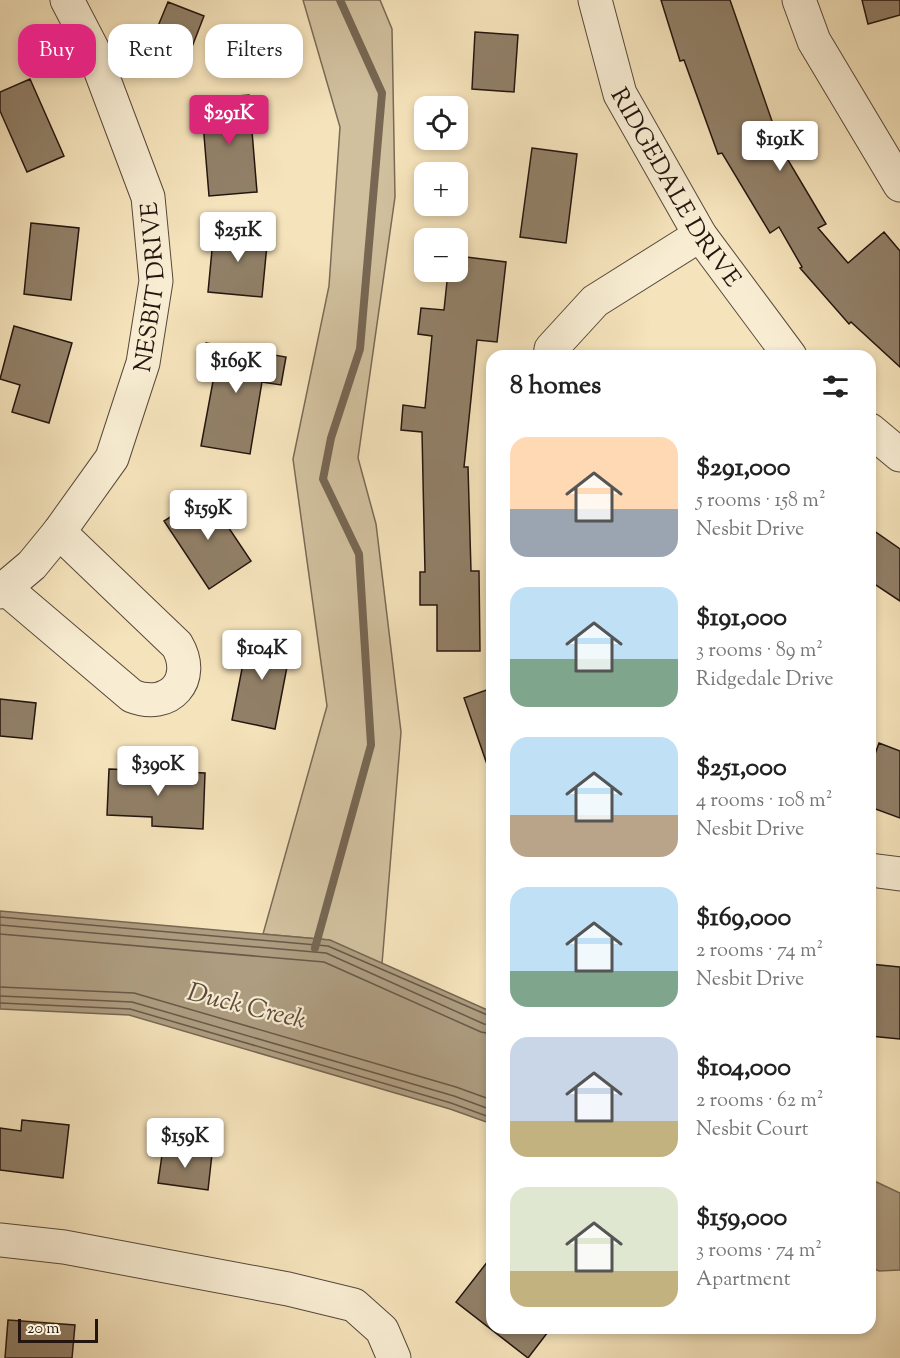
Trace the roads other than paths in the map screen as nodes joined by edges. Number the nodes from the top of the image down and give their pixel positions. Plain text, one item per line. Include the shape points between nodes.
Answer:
1 (67, 0) edge
2 (595, 0) edge
3 (799, 0) edge
4 (900, 185) edge
5 (700, 235) junction
6 (551, 350) edge
7 (786, 350) edge
8 (876, 435) edge
9 (900, 455) edge
10 (59, 531) junction
11 (3, 590) edge
12 (876, 871) edge
13 (900, 874) edge
14 (0, 1240) edge
15 (394, 1358) edge

1 - 10 street, NESBIT DRIVE via 92,48 148,197 156,281 143,363 112,458
2 - 5 street, RIDGEDALE DRIVE via 620,94
3 - 4 street via 814,41
5 - 6 street via 595,301
5 - 7 street, RIDGEDALE DRIVE
8 - 9 street
10 - 11 street, NESBIT DRIVE via 32,565
10 - 11 street via 177,645 185,664 180,685 163,699 142,700 132,696
12 - 13 street
14 - 15 street via 64,1247 354,1305 382,1330

